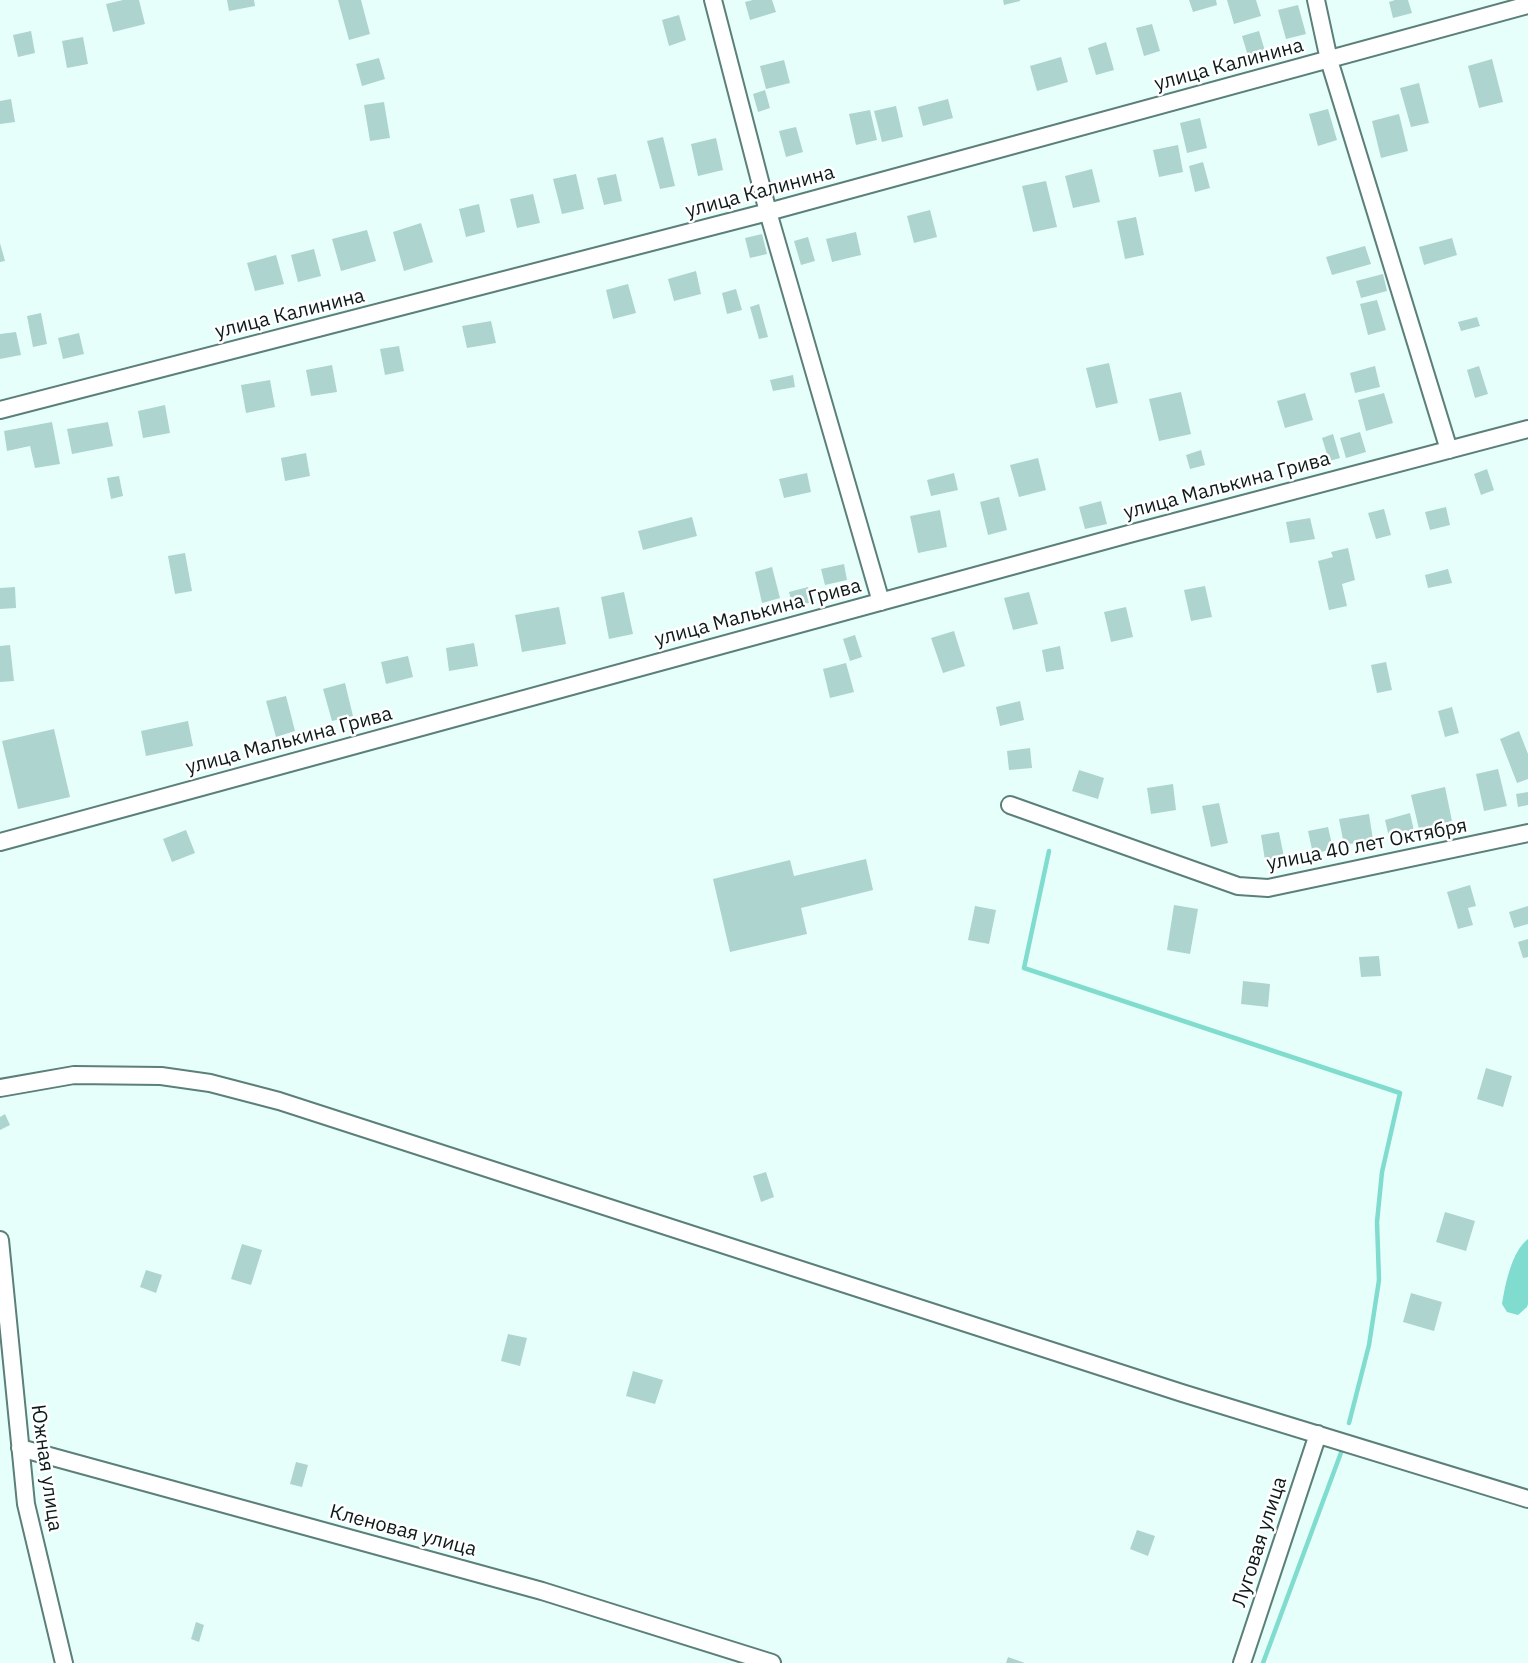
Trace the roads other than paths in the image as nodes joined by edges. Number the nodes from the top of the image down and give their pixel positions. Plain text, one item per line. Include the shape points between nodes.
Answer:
1 (713, 0) edge
2 (1316, 0) edge
3 (1528, 5) edge
4 (1329, 60) junction
5 (768, 212) junction
6 (0, 410) edge
7 (1528, 429) edge
8 (1449, 450) junction
9 (881, 602) junction
10 (1010, 805) dead end
11 (1528, 833) edge
12 (0, 842) edge
13 (0, 1088) edge
14 (0, 1240) edge
15 (1318, 1434) junction
16 (20, 1448) junction
17 (1528, 1499) edge
18 (64, 1663) edge
19 (772, 1663) edge
20 (1242, 1663) edge

1 - 5 street
2 - 4 street
3 - 4 street, улица Калинина
4 - 5 street, улица Калинина
4 - 8 street
5 - 6 street, улица Калинина
5 - 9 street
7 - 8 street, улица Малькина Грива
8 - 9 street, улица Малькина Грива
9 - 12 street, улица Малькина Грива
10 - 11 street, улица 40 лет Октября via 1238,886 1268,888
13 - 15 street via 74,1075 161,1076 210,1083 279,1101
14 - 16 street, Южная улица
15 - 17 street
15 - 20 street, Луговая улица
16 - 18 street, Южная улица via 26,1504
16 - 19 street, Кленовая улица via 542,1591

